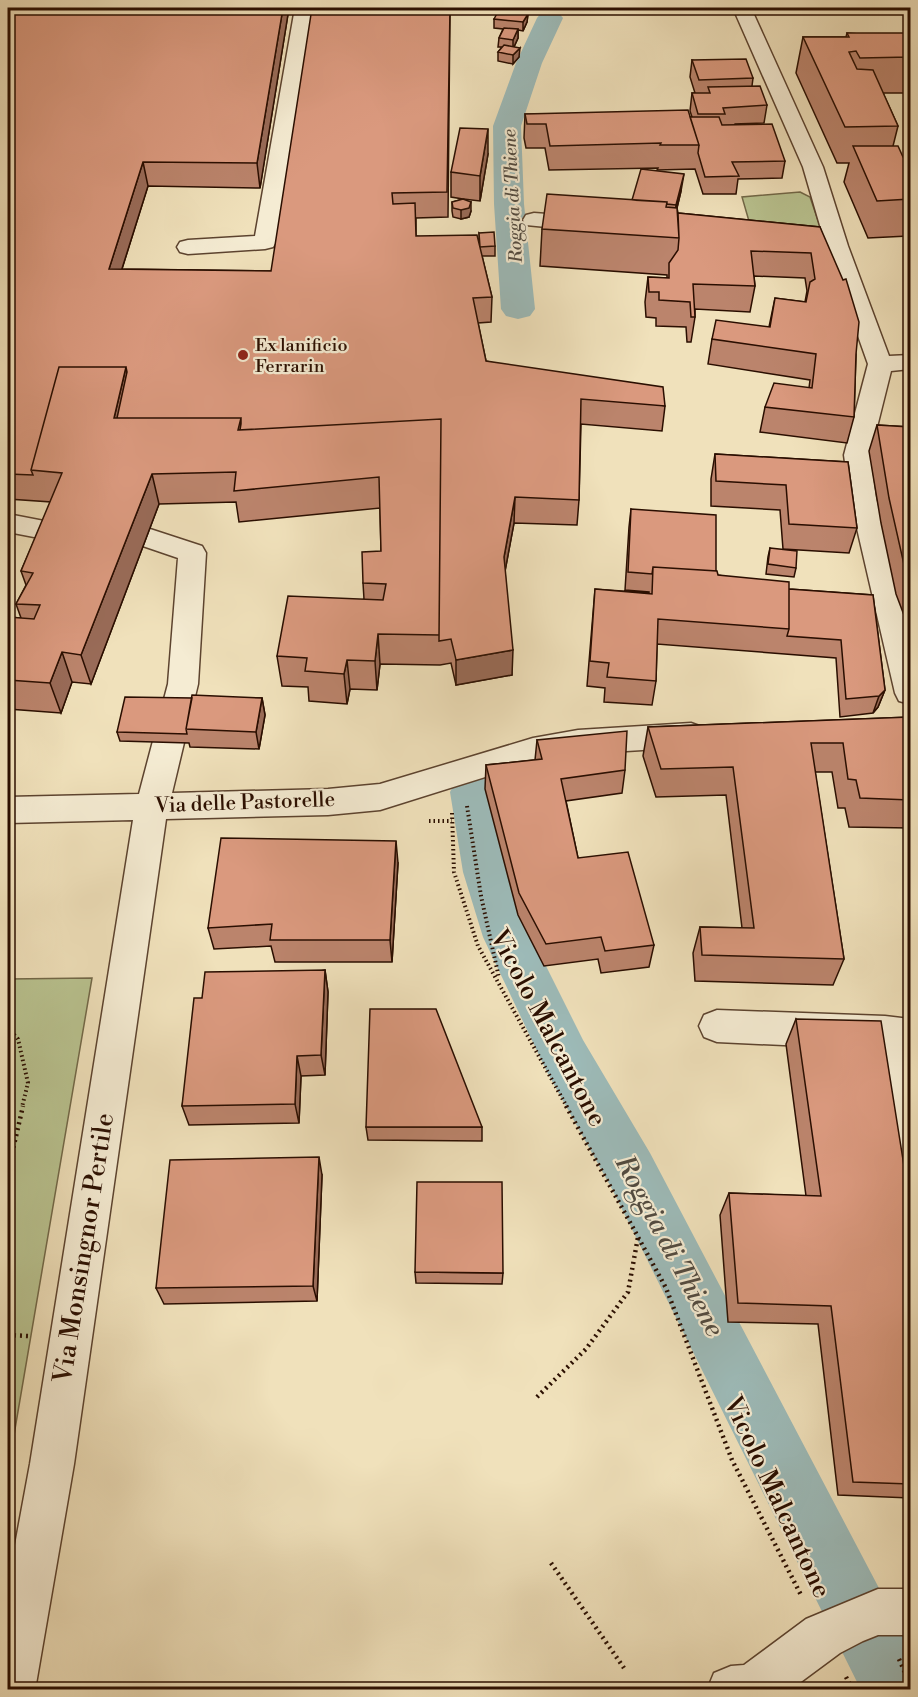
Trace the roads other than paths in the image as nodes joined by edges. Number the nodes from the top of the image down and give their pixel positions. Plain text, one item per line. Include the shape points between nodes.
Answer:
1 (304, 8) edge
2 (742, 8) edge
3 (534, 220) dead end
4 (612, 226) edge
5 (188, 247) dead end
6 (910, 362) edge
7 (880, 364) junction
8 (8, 523) edge
9 (60, 533) edge
10 (147, 537) dead end
11 (910, 693) edge
12 (717, 734) edge
13 (152, 806) junction
14 (8, 810) edge
15 (717, 1026) dead end
16 (898, 1033) edge
17 (910, 1179) edge
18 (894, 1612) edge
19 (11, 1689) edge
20 (731, 1689) edge

1 - 5 street via 265,242
2 - 7 street via 813,167 825,245
3 - 4 street
6 - 7 street
7 - 11 street via 857,455 863,498
8 - 9 street
10 - 13 street, Via Monsingnor Pertile via 192,553 183,684
12 - 13 street, Via delle Pastorelle via 578,742 533,750 380,796 328,802
13 - 14 street, Via delle Pastorelle
13 - 19 street, Via Monsingnor Pertile via 52,1464
15 - 16 street
16 - 17 street
18 - 20 street via 826,1635 752,1688

